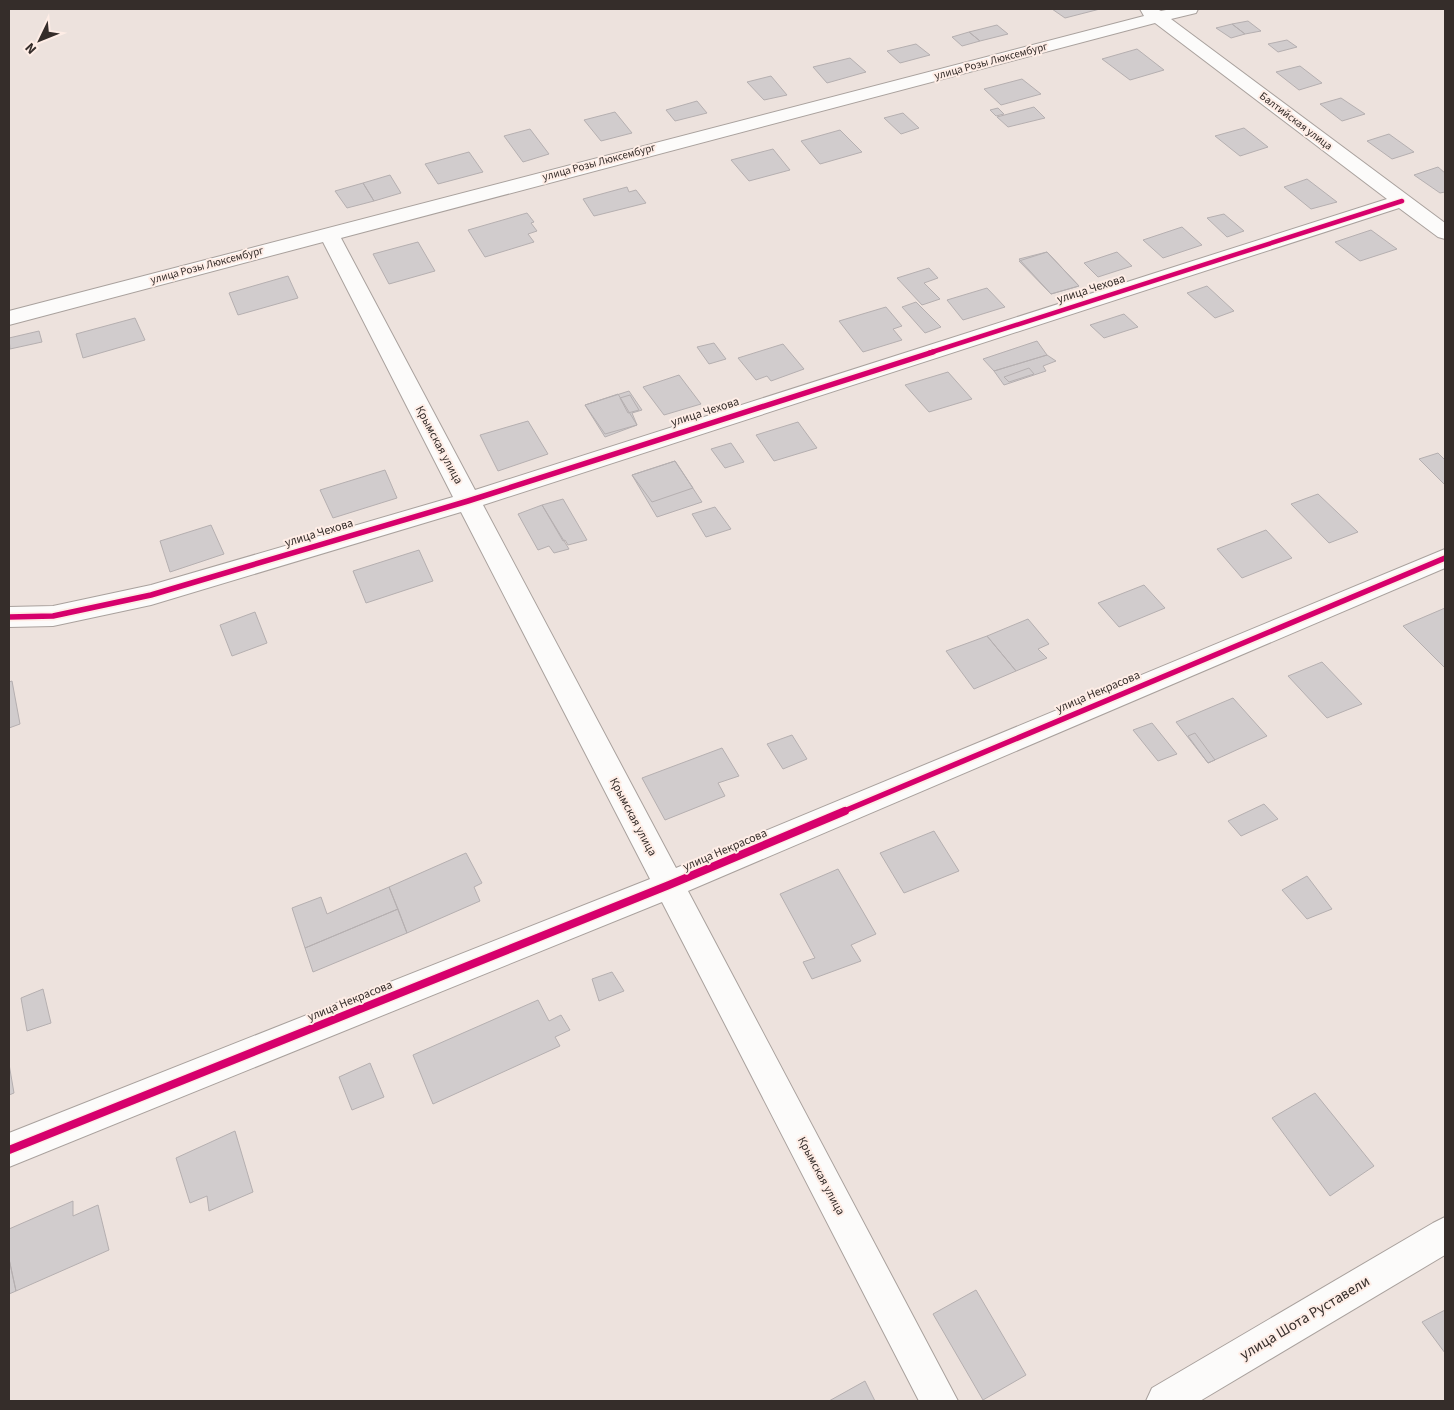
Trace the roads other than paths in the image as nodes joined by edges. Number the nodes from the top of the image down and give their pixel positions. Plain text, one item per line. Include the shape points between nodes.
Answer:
1 (1190, 9) edge
2 (1153, 13) edge
3 (1402, 200) junction
4 (328, 233) junction
5 (1445, 233) edge
6 (9, 318) edge
7 (468, 500) junction
8 (1445, 558) edge
9 (9, 617) edge
10 (669, 885) junction
11 (9, 1150) edge
12 (1445, 1235) edge
13 (939, 1401) edge
14 (1165, 1401) edge

1 - 2 street, улица Розы Люксембург
2 - 3 street, Балтийская улица
2 - 4 street, улица Розы Люксембург
3 - 5 street, Балтийская улица
3 - 7 street, улица Чехова
4 - 6 street, улица Розы Люксембург
4 - 7 street, Крымская улица
7 - 9 street, улица Чехова via 151,595 53,616
7 - 10 street, Крымская улица
8 - 10 street, улица Некрасова
10 - 11 street, улица Некрасова
10 - 13 street, Крымская улица
12 - 14 street, улица Шота Руставели

